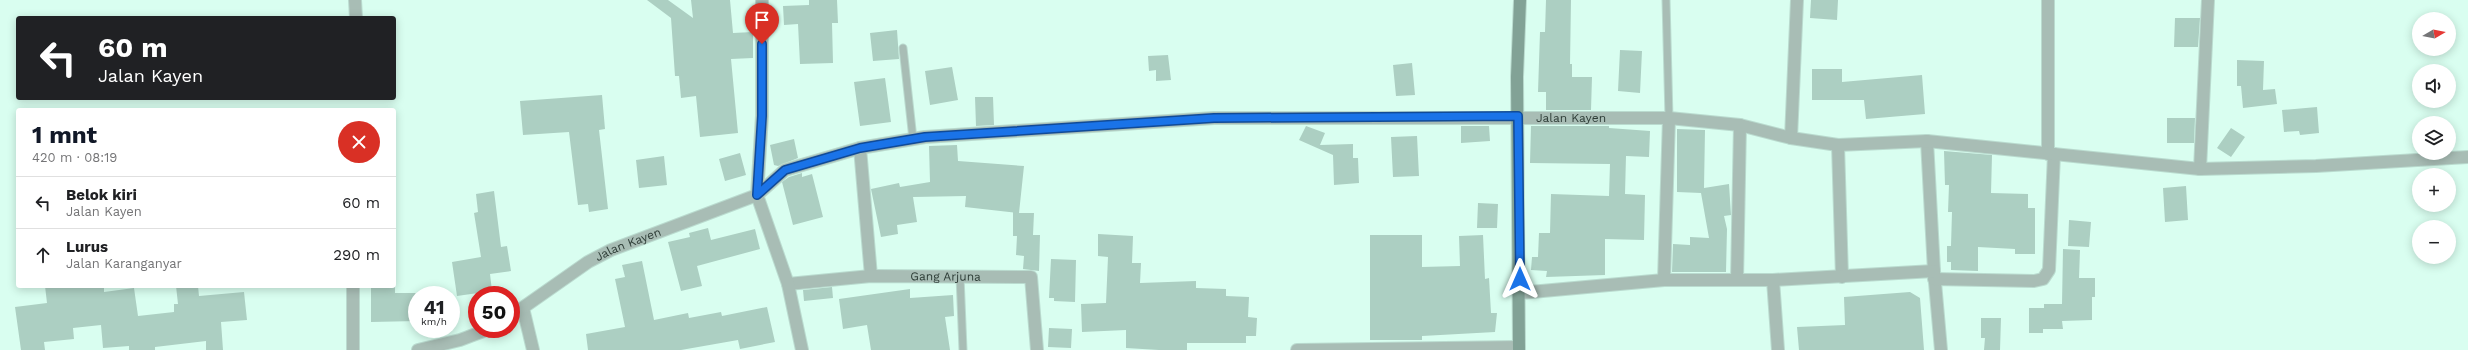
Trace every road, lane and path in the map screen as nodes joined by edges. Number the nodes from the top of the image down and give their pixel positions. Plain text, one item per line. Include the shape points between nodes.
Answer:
1 (355, 0) edge
2 (762, 0) edge
3 (1520, 0) edge
4 (1666, 0) edge
5 (1797, 0) edge
6 (2048, 0) edge
7 (2208, 0) edge
8 (356, 16) edge
9 (903, 48) dead end
10 (1518, 116) junction
11 (1669, 118) junction
12 (1740, 125) junction
13 (1791, 138) junction
14 (913, 139) junction
15 (1927, 141) junction
16 (1838, 145) junction
17 (860, 148) junction
18 (2051, 154) junction
19 (2468, 157) edge
20 (2200, 169) junction
21 (757, 195) junction
22 (1934, 275) junction
23 (871, 276) junction
24 (960, 276) junction
25 (1842, 277) junction
26 (1664, 280) junction
27 (1737, 280) junction
28 (1773, 280) junction
29 (788, 284) junction
30 (353, 288) edge
31 (1520, 293) junction
32 (523, 308) junction
33 (520, 310) edge
34 (468, 337) edge
35 (1519, 348) edge
36 (353, 350) edge
37 (418, 350) edge
38 (533, 350) edge
39 (802, 350) edge
40 (963, 350) edge
41 (1037, 350) edge
42 (1297, 350) edge
43 (1778, 350) edge
44 (1941, 350) edge

1 - 8 street
2 - 21 street via 762,116
3 - 10 main road
4 - 11 lane
5 - 13 street
6 - 18 street
7 - 20 street
9 - 14 lane
10 - 11 street, Jalan Kayen
10 - 14 street, Jalan Kayen via 1214,118
10 - 31 main road
11 - 12 street, Jalan Kayen
11 - 26 street
12 - 13 street, Jalan Kayen
12 - 27 street
13 - 16 street, Jalan Kayen
14 - 17 street, Jalan Kayen
15 - 16 street, Jalan Kayen
15 - 18 street, Jalan Kayen
15 - 22 street
16 - 25 street
17 - 21 street, Jalan Kayen via 785,170
17 - 23 street
18 - 20 street, Jalan Kayen
18 - 22 street via 2049,270 2043,279 2034,281
19 - 20 street, Jalan Kayen via 2316,166
21 - 29 street
21 - 32 street, Jalan Kayen via 611,250 588,262
22 - 25 street
22 - 44 street
23 - 24 street, Gang Arjuna
23 - 29 street, Gang Arjuna
24 - 40 lane
24 - 41 street, Gang Arjuna via 1031,277
25 - 28 street
26 - 27 street
26 - 31 street
27 - 28 street
28 - 43 street
29 - 39 street
30 - 36 street
31 - 35 main road
32 - 33 street, Jalan Kayen
32 - 38 street
34 - 37 street
35 - 42 street

